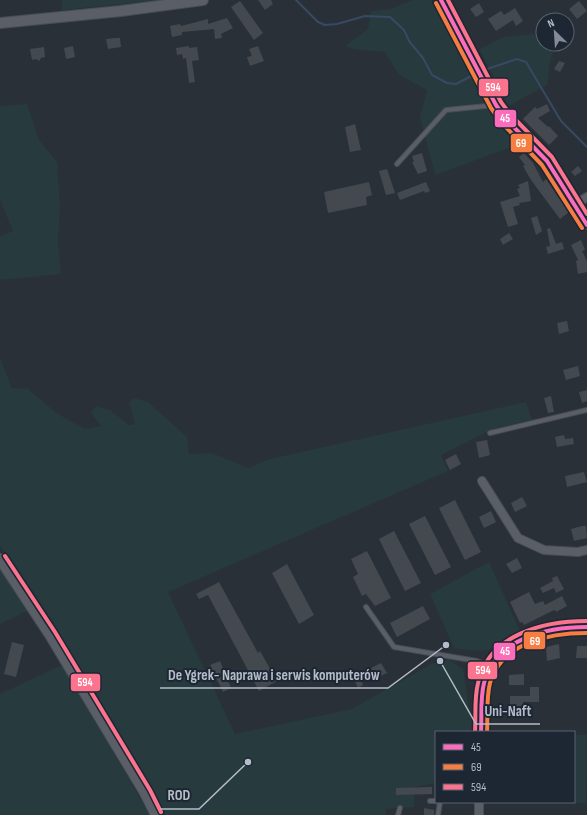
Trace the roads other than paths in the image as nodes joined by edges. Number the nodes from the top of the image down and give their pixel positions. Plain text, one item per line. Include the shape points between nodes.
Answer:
1 (202, 0) edge
2 (441, 0) edge
3 (0, 23) edge
4 (496, 105) junction
5 (397, 164) dead end
6 (587, 197) edge
7 (575, 205) junction
8 (587, 225) edge
9 (587, 410) edge
10 (490, 433) dead end
11 (482, 481) dead end
12 (587, 550) edge
13 (0, 559) edge
14 (366, 607) dead end
15 (587, 627) edge
16 (491, 667) junction
17 (482, 731) edge
18 (435, 800) edge
19 (430, 801) dead end
20 (440, 803) edge
21 (479, 803) edge
22 (400, 808) dead end
23 (156, 815) edge
24 (398, 815) edge
25 (438, 815) edge
26 (479, 815) edge

1 - 3 street
2 - 4 street
4 - 5 lane via 446,110
4 - 7 street via 505,118 544,157
6 - 7 street
7 - 8 street
9 - 10 lane
11 - 12 street via 518,538 544,550
13 - 23 street via 50,635 145,792
14 - 16 lane via 394,647 477,661
15 - 16 street via 571,626 537,633 509,648
16 - 17 street via 486,678
18 - 19 lane
20 - 25 lane
21 - 26 street
22 - 24 lane

